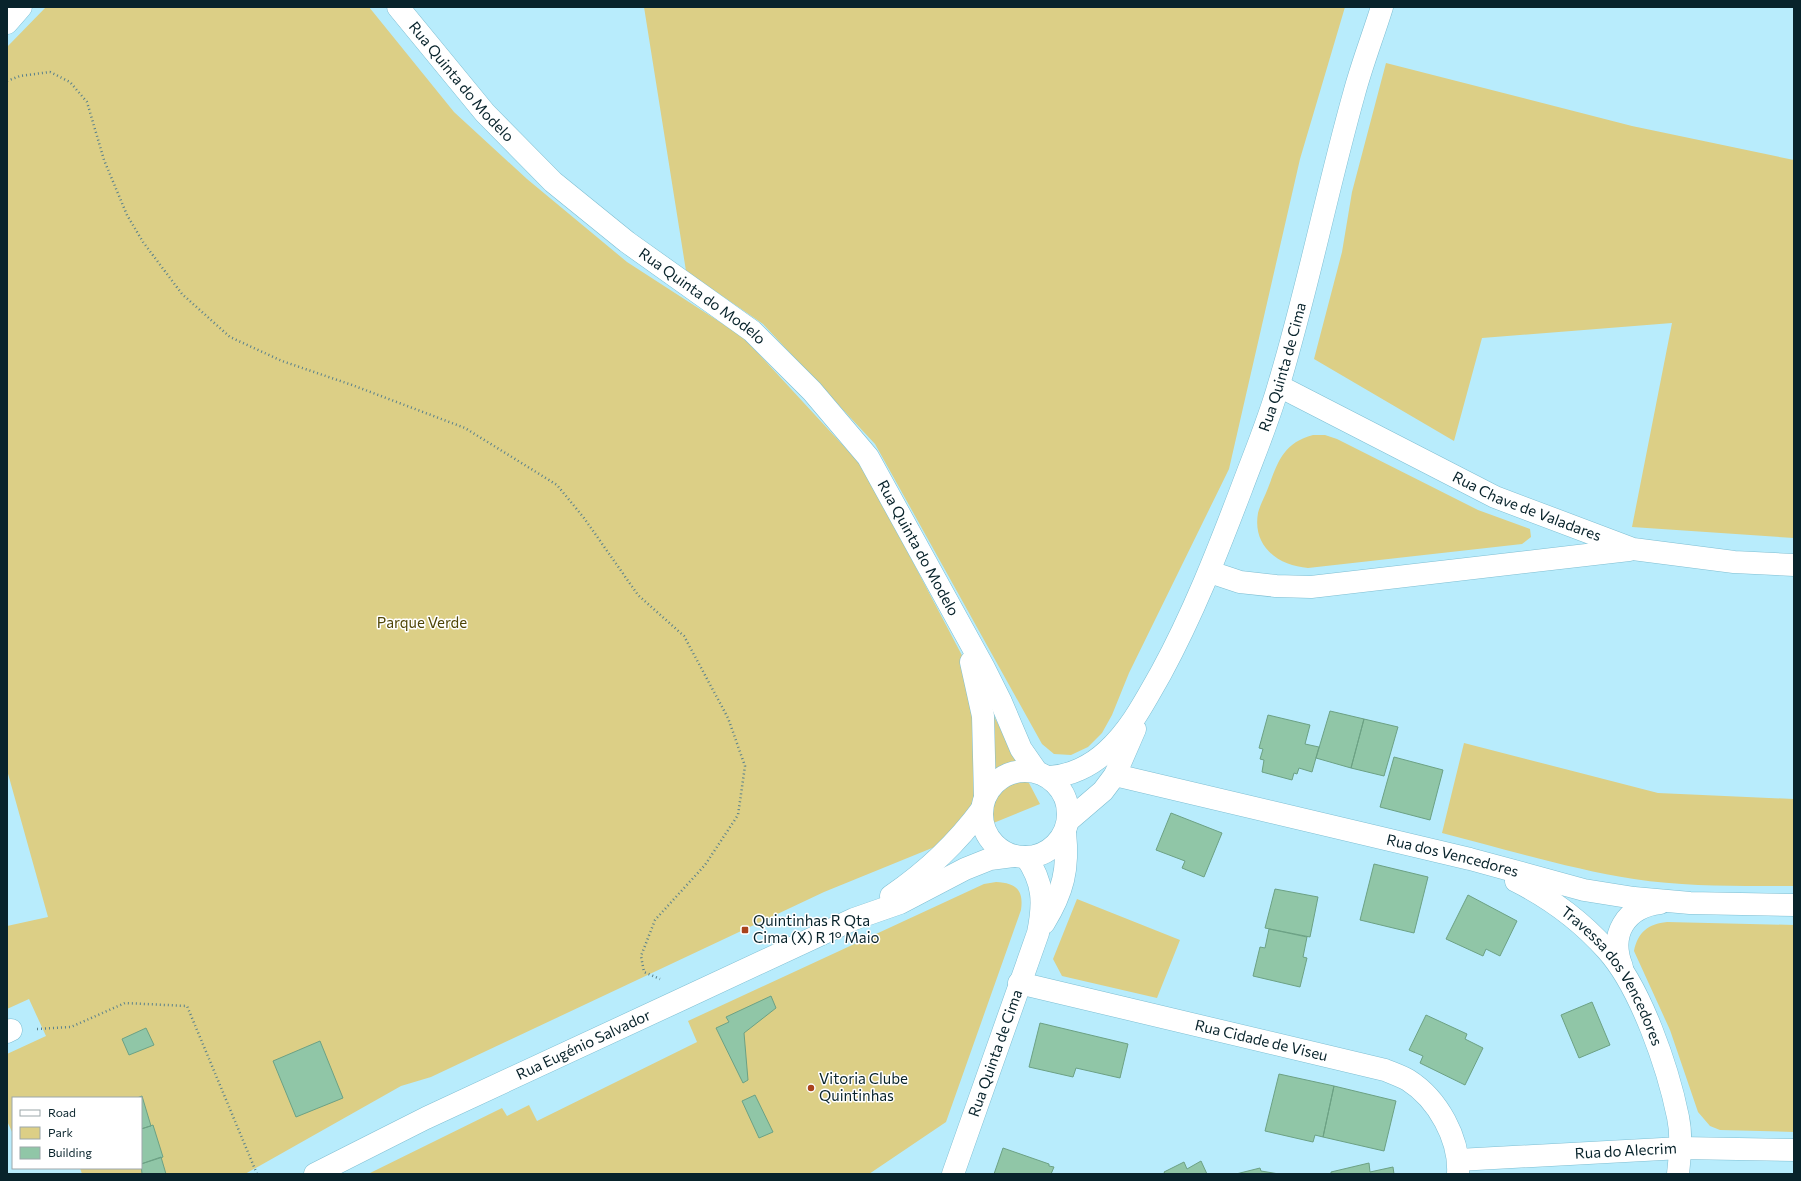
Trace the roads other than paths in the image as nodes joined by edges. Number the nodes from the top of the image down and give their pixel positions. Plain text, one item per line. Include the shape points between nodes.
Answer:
1 (21, 7) edge
2 (398, 7) edge
3 (1382, 7) edge
4 (7, 23) edge
5 (1279, 386) junction
6 (1633, 549) junction
7 (1794, 565) edge
8 (1210, 572) junction
9 (959, 624) junction
10 (1140, 710) junction
11 (1043, 774) junction
12 (1115, 775) junction
13 (984, 803) junction
14 (1067, 826) junction
15 (1019, 856) junction
16 (1470, 859) junction
17 (1690, 903) junction
18 (1794, 905) edge
19 (854, 919) junction
20 (1038, 933) junction
21 (1624, 974) junction
22 (1019, 983) junction
23 (1681, 1148) junction
24 (1794, 1150) edge
25 (1458, 1167) edge
26 (315, 1174) edge
27 (953, 1174) edge
28 (1678, 1174) edge

1 - 4 street
2 - 9 street, Rua Quinta do Modelo via 485,113 553,182 627,242 752,331 812,391 868,457
3 - 5 street, Rua Quinta de Cima via 1354,92 1302,305
5 - 6 street, Rua Chave de Valadares via 1495,497
5 - 8 street, Rua Quinta de Cima
6 - 7 street, Rua Chave de Valadares via 1734,562
6 - 8 street via 1310,587 1240,582
8 - 10 street, Rua Quinta de Cima via 1184,632
9 - 11 street, Rua Quinta do Modelo via 1001,702 1021,749
9 - 13 street, Rua Quinta do Modelo via 971,662 983,716
10 - 11 street, Rua Quinta de Cima via 1124,733 1105,753 1076,772 1062,777
10 - 12 street, Rua Quinta de Cima via 1134,734
11 - 13 street via 1025,770 1001,777 992,786
11 - 14 street via 1058,785 1065,796 1068,808
12 - 14 street, Rua Quinta de Cima via 1103,791
12 - 16 street, Rua dos Vencedores
13 - 15 street via 982,821 986,833 1002,851
13 - 19 street, Rua Eugénio Salvador via 957,839 913,880
14 - 15 street via 1058,842 1049,850 1037,856
14 - 20 street, Rua Quinta de Cima via 1066,873 1051,912
15 - 19 street, Rua Eugénio Salvador via 978,863 900,903
15 - 20 street, Rua Quinta de Cima via 1034,870 1040,888 1042,914
16 - 17 street, Rua dos Vencedores via 1584,890
16 - 21 street, Travessa dos Vencedores via 1530,888 1558,906 1608,951
17 - 18 street, Rua dos Vencedores
17 - 21 street via 1653,904 1627,918 1616,946
19 - 26 street, Rua Eugénio Salvador via 426,1118
20 - 22 street, Rua Quinta de Cima
21 - 23 street, Travessa dos Vencedores via 1646,1019 1666,1074 1678,1117
22 - 25 street, Rua Cidade de Viseu via 1385,1070 1408,1080 1428,1098 1443,1117 1453,1137
22 - 27 street, Rua Quinta de Cima
23 - 24 street, Rua do Alecrim
23 - 25 street, Rua do Alecrim
23 - 28 street, Travessa dos Vencedores

